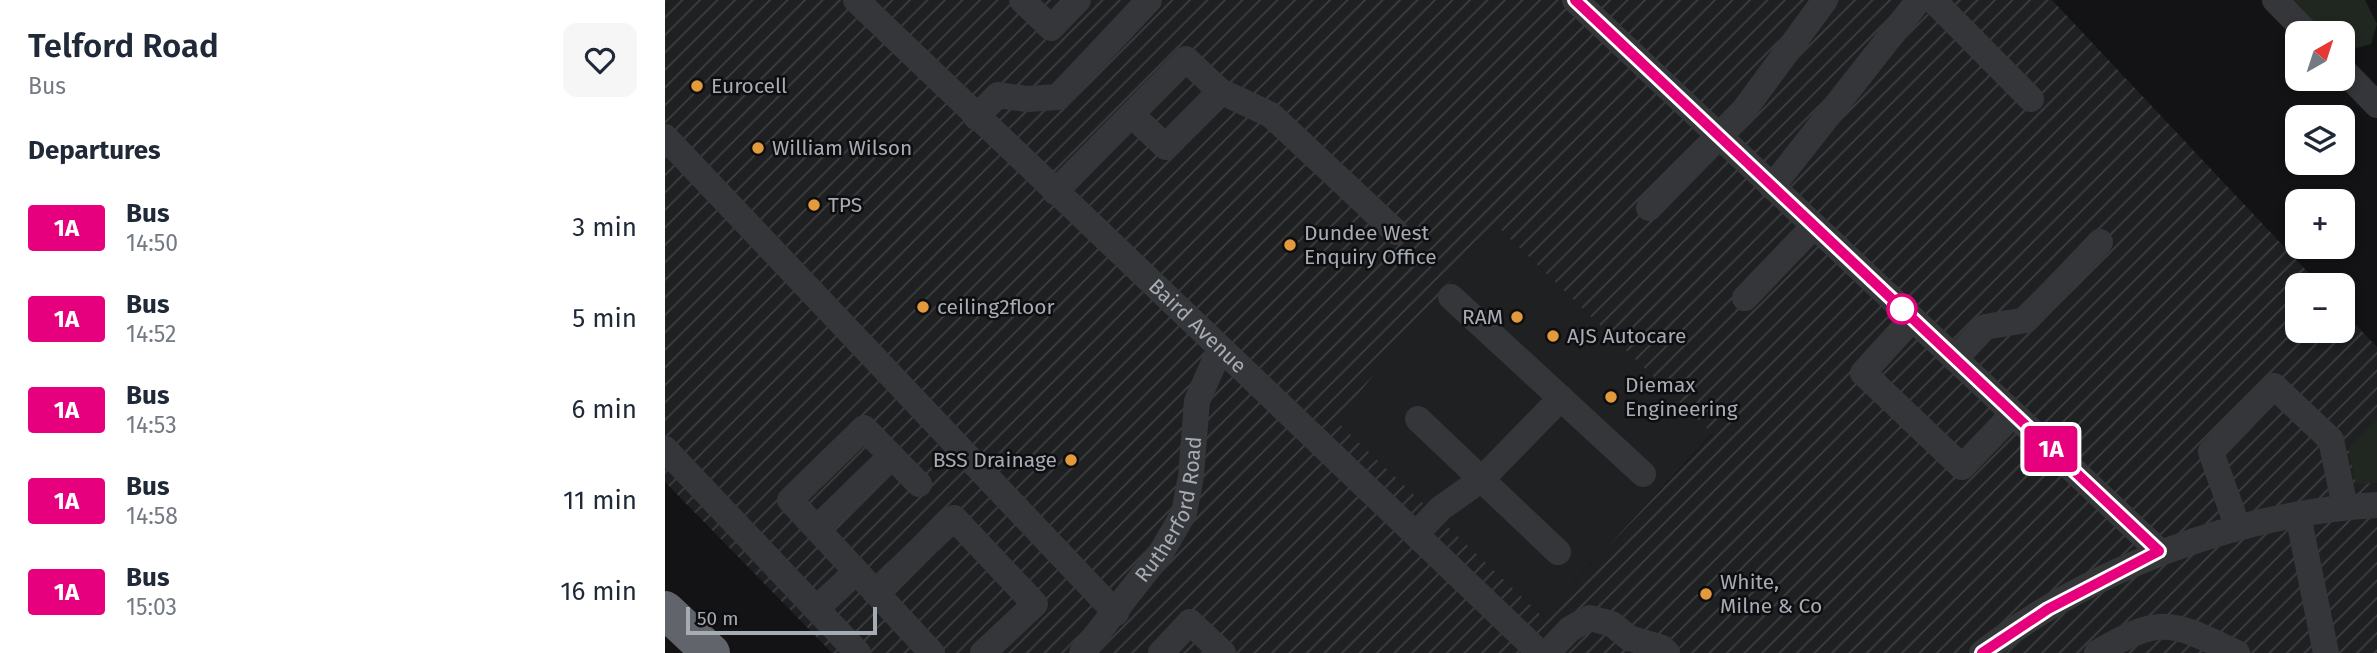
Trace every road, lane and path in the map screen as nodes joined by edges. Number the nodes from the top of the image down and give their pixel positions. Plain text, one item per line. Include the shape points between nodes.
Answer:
1 (856, 0) edge
2 (1021, 0) edge
3 (1078, 0) edge
4 (1149, 0) edge
5 (1575, 0) edge
6 (1825, 0) edge
7 (1919, 0) edge
8 (1933, 0) edge
9 (2275, 0) edge
10 (2295, 21) edge
11 (2355, 79) edge
12 (1220, 91) junction
13 (2373, 93) edge
14 (2031, 99) dead end
15 (1133, 116) junction
16 (976, 117) junction
17 (1719, 136) junction
18 (665, 137) edge
19 (1772, 187) junction
20 (1055, 192) junction
21 (1649, 208) dead end
22 (1814, 226) junction
23 (1396, 232) dead end
24 (2100, 243) dead end
25 (1451, 297) dead end
26 (1745, 298) dead end
27 (1912, 319) junction
28 (1220, 349) junction
29 (1955, 359) junction
30 (1561, 398) junction
31 (2013, 414) junction
32 (1418, 419) dead end
33 (665, 449) edge
34 (891, 456) junction
35 (1643, 474) dead end
36 (1482, 479) junction
37 (919, 484) dead end
38 (2377, 505) edge
39 (2346, 507) junction
40 (2298, 515) junction
41 (817, 528) junction
42 (2238, 528) junction
43 (1416, 534) junction
44 (2159, 551) junction
45 (1558, 552) dead end
46 (856, 572) junction
47 (875, 592) junction
48 (816, 609) junction
49 (665, 610) edge
50 (1117, 613) junction
51 (711, 653) edge
52 (858, 653) edge
53 (932, 653) edge
54 (983, 653) edge
55 (1082, 653) edge
56 (1161, 653) edge
57 (1223, 653) edge
58 (1540, 653) edge
59 (1547, 653) edge
60 (1667, 653) edge
61 (1982, 653) edge
62 (2097, 653) edge
63 (2237, 653) edge
64 (2326, 653) edge

1 - 16 street, Baird Avenue
2 - 3 street via 1051,28
4 - 16 street via 1058,97 998,95
5 - 17 street
6 - 17 street via 1744,110
7 - 19 street
8 - 14 street
9 - 10 street
11 - 13 street
12 - 15 street via 1166,147
12 - 15 street via 1186,59
12 - 23 street via 1271,115
15 - 20 street
16 - 20 street, Baird Avenue
17 - 19 street
17 - 21 street
18 - 50 street
19 - 22 street
20 - 28 street, Baird Avenue
22 - 26 street
22 - 27 street
24 - 29 street via 2026,320 1985,327
25 - 30 street
27 - 29 street
27 - 31 street via 1863,373 1962,467
28 - 43 street, Baird Avenue
28 - 50 street, Rutherford Road via 1197,401 1184,513
29 - 31 street
30 - 35 street
30 - 36 street
31 - 44 street
32 - 36 street
33 - 48 street
34 - 37 street
34 - 41 street
34 - 41 street via 864,428 790,500
36 - 43 street via 1441,508
36 - 45 street
38 - 39 street
39 - 40 street
39 - 42 street via 2331,440 2274,386 2211,453
40 - 42 street
40 - 64 street
41 - 46 street
42 - 44 street
43 - 58 street, Baird Avenue
44 - 61 street via 2048,609
46 - 47 street
46 - 48 street
47 - 53 street
47 - 54 street via 954,518 1035,604
48 - 52 street
49 - 51 highway
50 - 55 street, Rutherford Road
56 - 57 street via 1190,622
59 - 60 street via 1570,629 1590,618 1612,624 1629,638
62 - 63 street via 2152,625 2168,625

